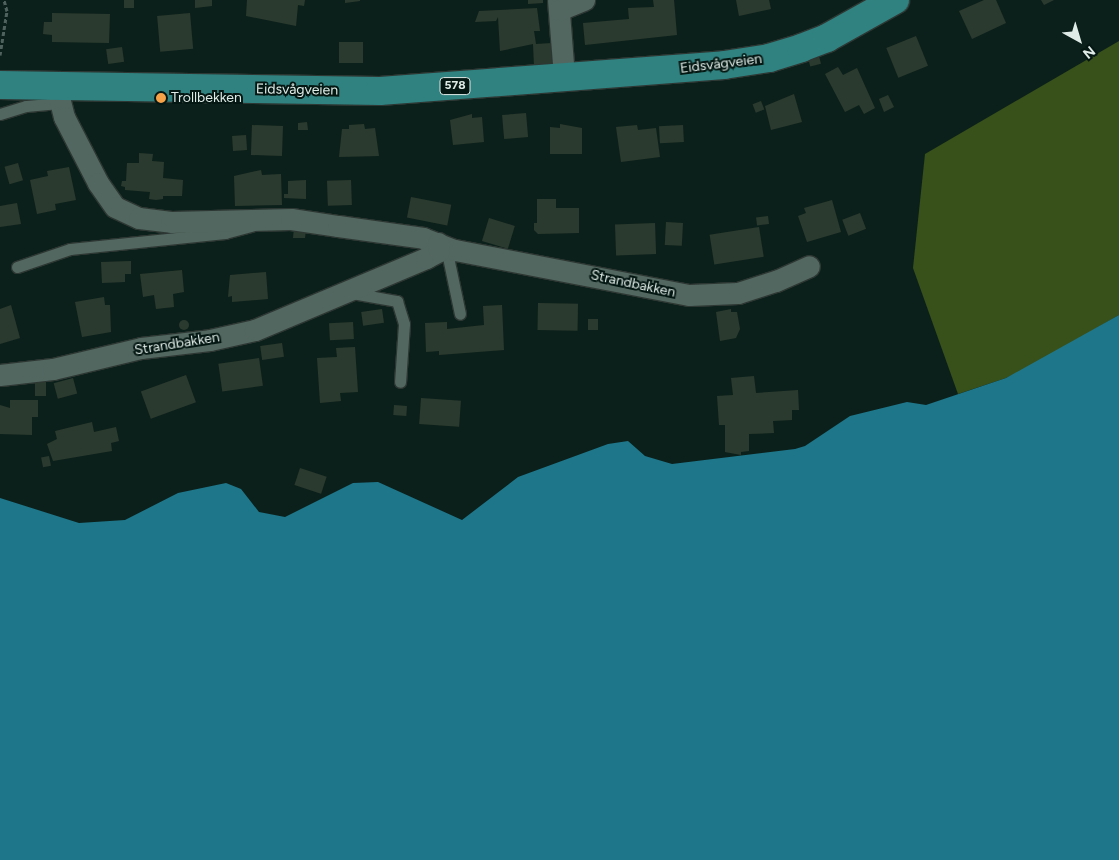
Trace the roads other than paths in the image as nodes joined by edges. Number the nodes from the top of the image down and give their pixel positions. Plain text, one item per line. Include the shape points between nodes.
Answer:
1 (584, 0) edge
2 (895, 0) edge
3 (559, 5) edge
4 (564, 76) junction
5 (0, 85) edge
6 (58, 94) junction
7 (0, 114) edge
8 (267, 220) junction
9 (447, 246) junction
10 (809, 266) dead end
11 (17, 268) dead end
12 (348, 292) junction
13 (460, 314) dead end
14 (0, 375) edge
15 (400, 382) dead end

1 - 3 street
2 - 4 main road, Eidsvågveien / 578 via 827,38 769,58 724,65
3 - 4 street
4 - 6 main road, Eidsvågveien / 578 via 380,91
5 - 6 main road, Eidsvågveien / 578
6 - 7 lane
6 - 8 street, Strandbakken via 98,183 115,207 123,212 139,218 171,222
8 - 9 street, Strandbakken via 338,226
8 - 11 lane, Strandbakken via 225,233 70,249
9 - 10 street, Strandbakken via 689,295 738,292 776,281
9 - 12 street, Strandbakken
9 - 13 lane
12 - 14 street, Strandbakken via 255,330 210,340 141,348 53,369
12 - 15 lane via 397,300 404,324

